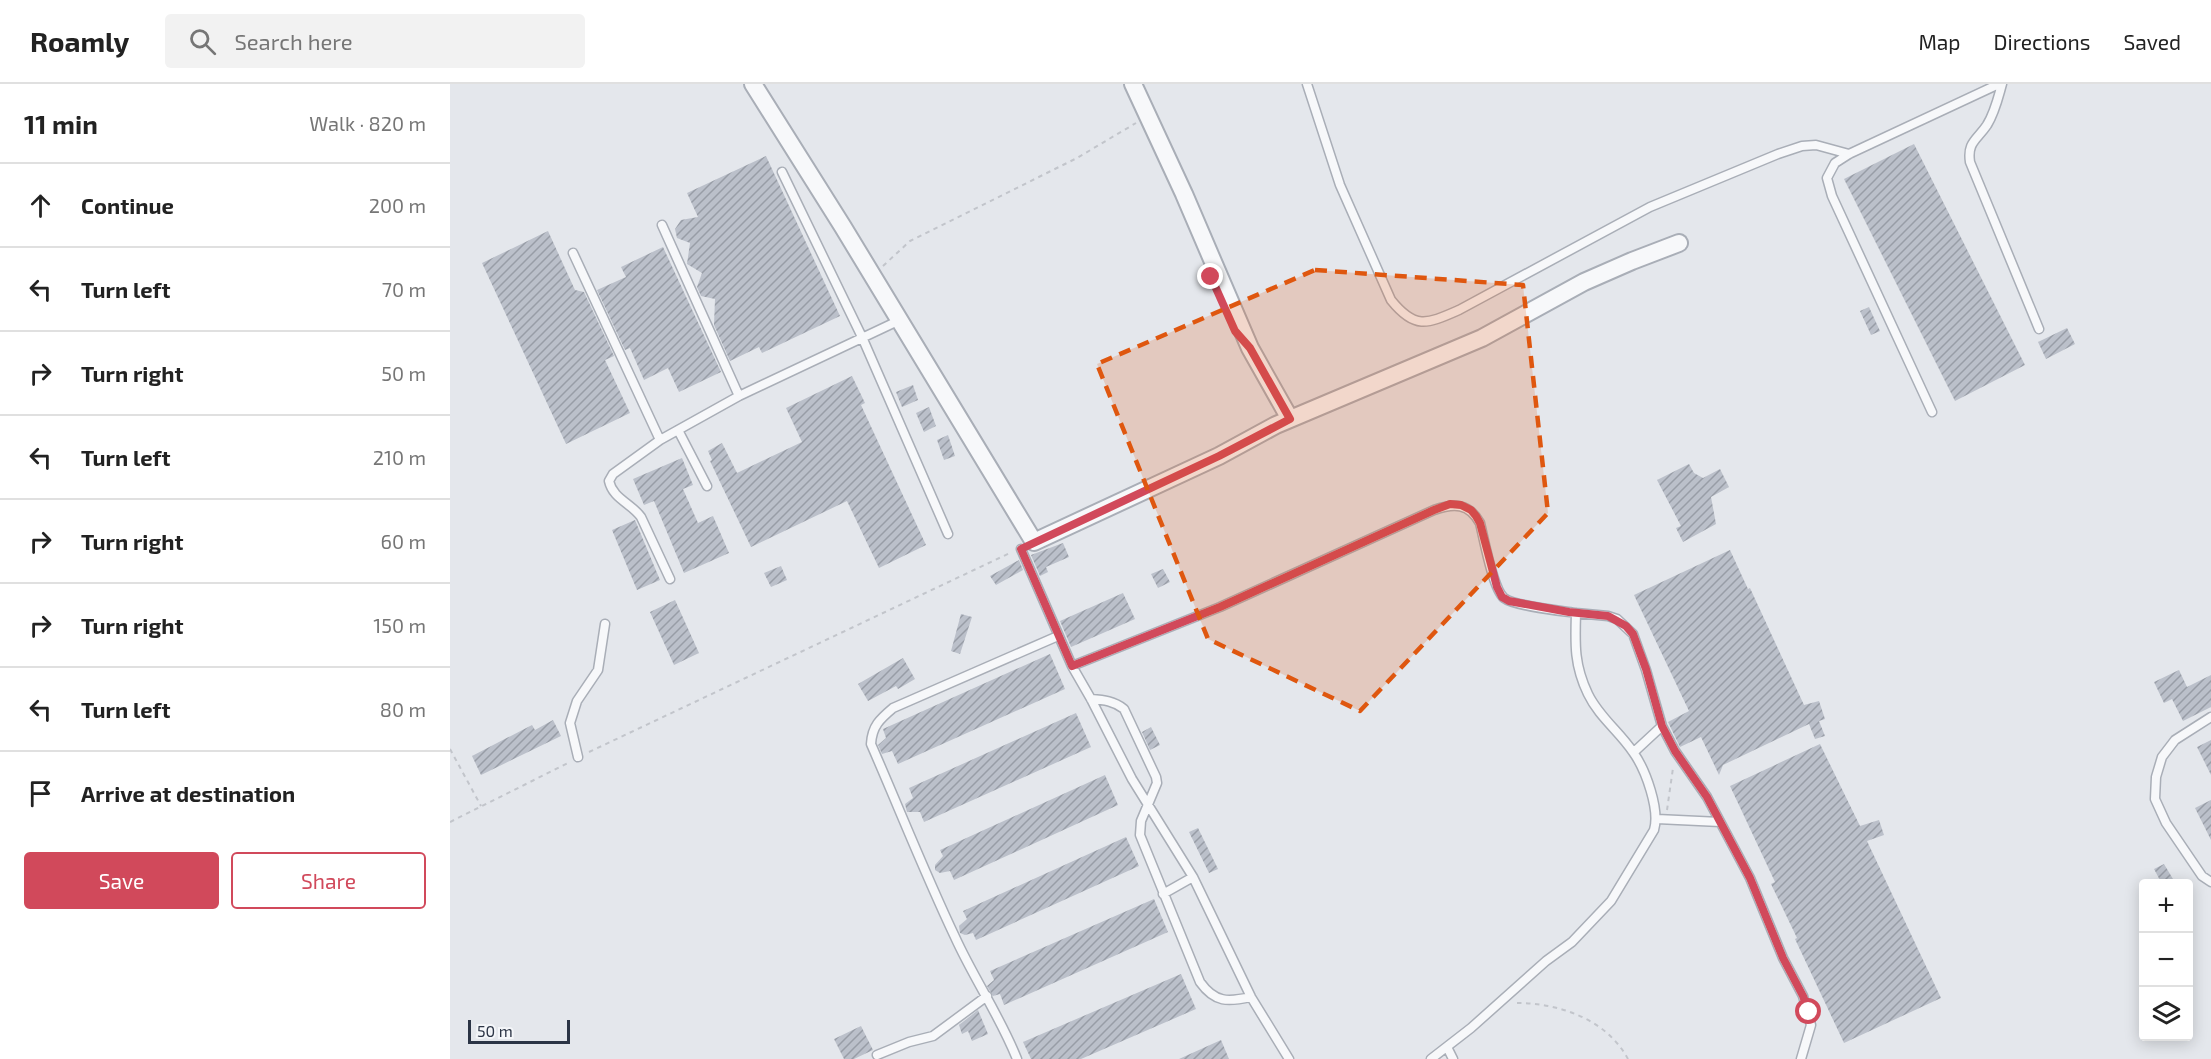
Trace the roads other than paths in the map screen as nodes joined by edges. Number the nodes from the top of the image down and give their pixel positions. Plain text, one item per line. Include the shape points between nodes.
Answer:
1 (753, 84) edge
2 (1125, 84) edge
3 (1133, 84) edge
4 (1307, 84) edge
5 (2000, 84) edge
6 (1144, 118) junction
7 (1849, 154) junction
8 (782, 172) dead end
9 (662, 225) dead end
10 (1679, 243) dead end
11 (573, 253) dead end
12 (900, 320) junction
13 (2039, 329) dead end
14 (862, 337) junction
15 (739, 396) junction
16 (1932, 412) dead end
17 (1290, 419) junction
18 (678, 430) junction
19 (660, 440) junction
20 (707, 486) dead end
21 (948, 534) dead end
22 (1021, 549) road end
23 (669, 579) dead end
24 (1576, 613) junction
25 (605, 624) dead end
26 (1058, 636) junction
27 (1072, 666) junction
28 (1091, 699) junction
29 (2211, 717) edge
30 (1662, 726) junction
31 (1634, 753) junction
32 (578, 758) road end
33 (1148, 805) junction
34 (1661, 819) junction
35 (1720, 822) junction
36 (1193, 877) junction
37 (2211, 882) edge
38 (1163, 894) junction
39 (987, 996) junction
40 (1251, 997) junction
41 (1447, 1047) junction
42 (877, 1055) dead end
43 (1287, 1056) edge
44 (1017, 1059) edge
45 (1295, 1059) edge
46 (1431, 1059) edge
47 (1453, 1059) edge
48 (1801, 1059) edge

1 - 12 street
2 - 6 street
3 - 6 street
4 - 7 lane via 1340,185 1391,300 1402,315 1416,322 1432,322 1459,310 1650,207 1779,154 1816,146
5 - 7 lane
5 - 13 lane via 1993,113 1970,148 1970,162
6 - 17 street via 1181,195 1235,331 1250,348
7 - 16 lane via 1830,170 1827,178 1832,196
8 - 14 lane
9 - 15 lane
10 - 17 street via 1584,282 1482,338
11 - 19 lane
12 - 14 lane
12 - 17 street via 1034,542
14 - 15 lane
14 - 21 lane
15 - 18 lane
18 - 19 lane
18 - 20 lane
19 - 23 lane via 609,481 613,492 641,517
22 - 26 lane
24 - 27 lane via 1521,605 1502,597 1480,523 1471,510 1450,504 1220,607
24 - 30 lane via 1608,616 1633,634
24 - 31 lane via 1575,658 1581,678 1607,723
25 - 32 lane via 598,670 577,701 570,723
26 - 27 lane
26 - 39 lane via 893,708 872,731 871,744 945,914
27 - 28 lane
28 - 33 lane
28 - 33 lane via 1117,703 1124,709 1156,777
29 - 37 lane via 2175,740 2162,757 2155,799 2166,823 2202,876
30 - 31 lane
30 - 35 lane
31 - 34 lane
33 - 36 lane
33 - 38 lane via 1140,835
34 - 35 lane
34 - 41 lane via 1611,901 1572,942
35 - 48 lane via 1750,878 1809,1012 1810,1025
36 - 38 lane
36 - 40 lane
38 - 40 lane via 1207,992 1226,1001
39 - 42 lane via 933,1036
39 - 44 lane
40 - 43 lane
41 - 46 lane
41 - 47 lane
43 - 45 lane

